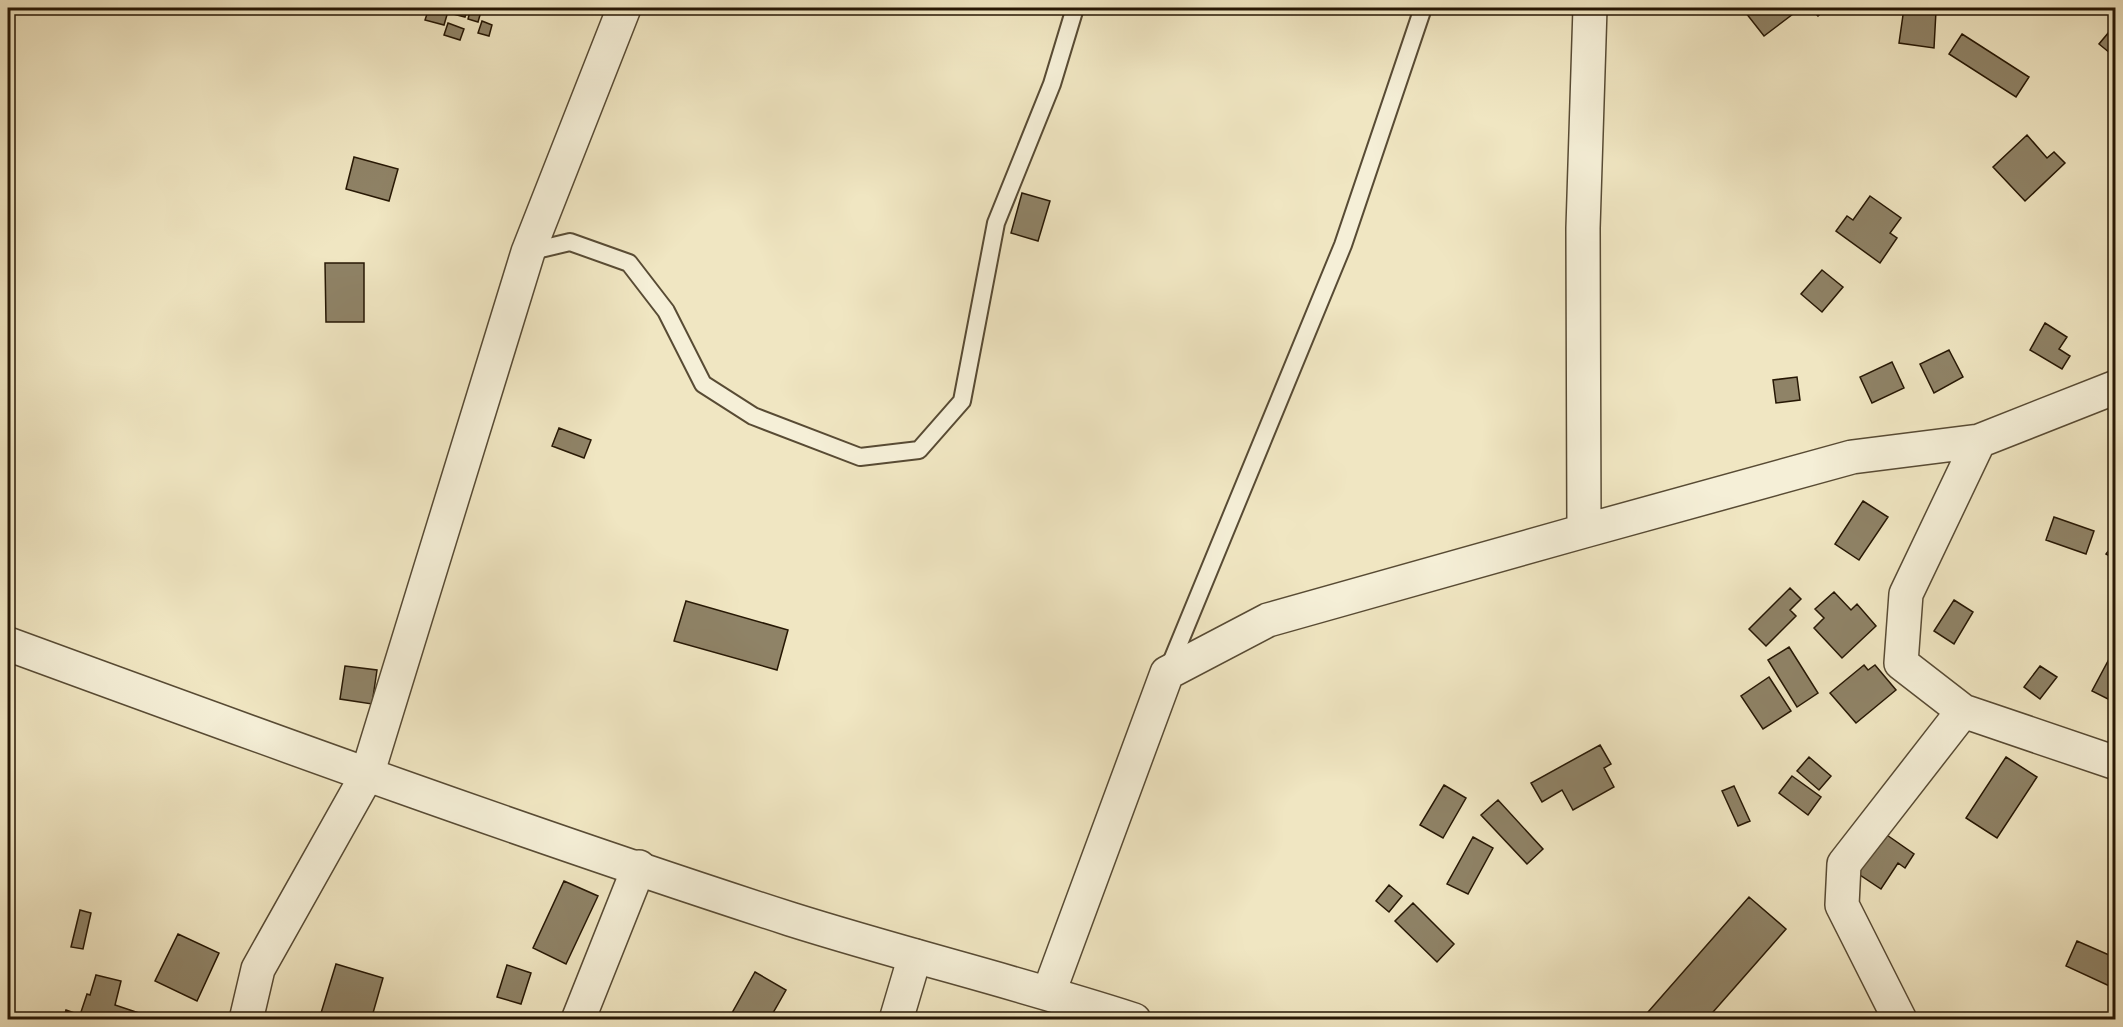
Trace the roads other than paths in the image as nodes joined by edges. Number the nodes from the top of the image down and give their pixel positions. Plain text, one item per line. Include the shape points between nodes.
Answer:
1 (624, 8) edge
2 (1075, 8) edge
3 (1423, 8) edge
4 (1590, 8) edge
5 (528, 252) junction
6 (2115, 387) edge
7 (1979, 441) junction
8 (1584, 531) junction
9 (8, 645) edge
10 (1167, 673) junction
11 (1963, 711) junction
12 (2115, 763) edge
13 (367, 775) junction
14 (639, 867) junction
15 (915, 956) junction
16 (1049, 992) junction
17 (246, 1020) edge
18 (578, 1020) edge
19 (896, 1020) edge
20 (1134, 1020) edge
21 (1900, 1020) edge

1 - 5 street
2 - 5 lane via 1052,84 996,223 962,401 919,450 860,458 753,416 703,384 666,311 629,263 570,242
3 - 10 lane via 1343,245
4 - 8 street via 1583,228
5 - 13 street
6 - 7 street
7 - 8 street via 1852,457
7 - 11 street via 1906,594 1901,663
8 - 10 street via 1268,621
9 - 13 street
10 - 16 street
11 - 12 street
11 - 21 street via 1844,864 1842,905
13 - 14 street
13 - 17 street via 258,969
14 - 15 street
14 - 18 street
15 - 16 street
15 - 19 street
16 - 20 street

